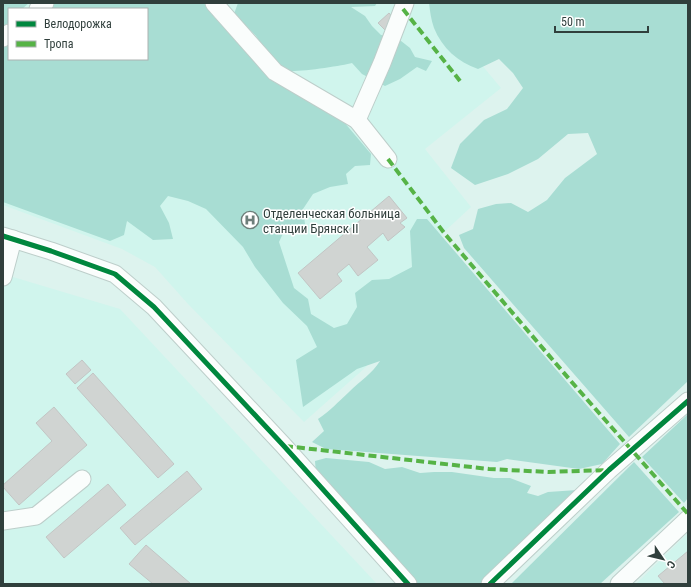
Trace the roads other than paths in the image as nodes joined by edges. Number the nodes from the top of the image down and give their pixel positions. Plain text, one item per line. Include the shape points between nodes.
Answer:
1 (405, 3) edge
2 (217, 4) edge
3 (357, 120) junction
4 (388, 159) dead end
5 (8, 238) edge
6 (3, 277) edge
7 (688, 401) edge
8 (82, 479) dead end
9 (688, 519) edge
10 (3, 521) edge
11 (408, 584) edge
12 (490, 584) edge
13 (619, 584) edge

1 - 3 street
2 - 3 street via 275,72
3 - 4 street
5 - 6 street
5 - 11 street via 115,274 148,302
7 - 12 street via 609,470
8 - 10 street via 36,516
9 - 13 street

